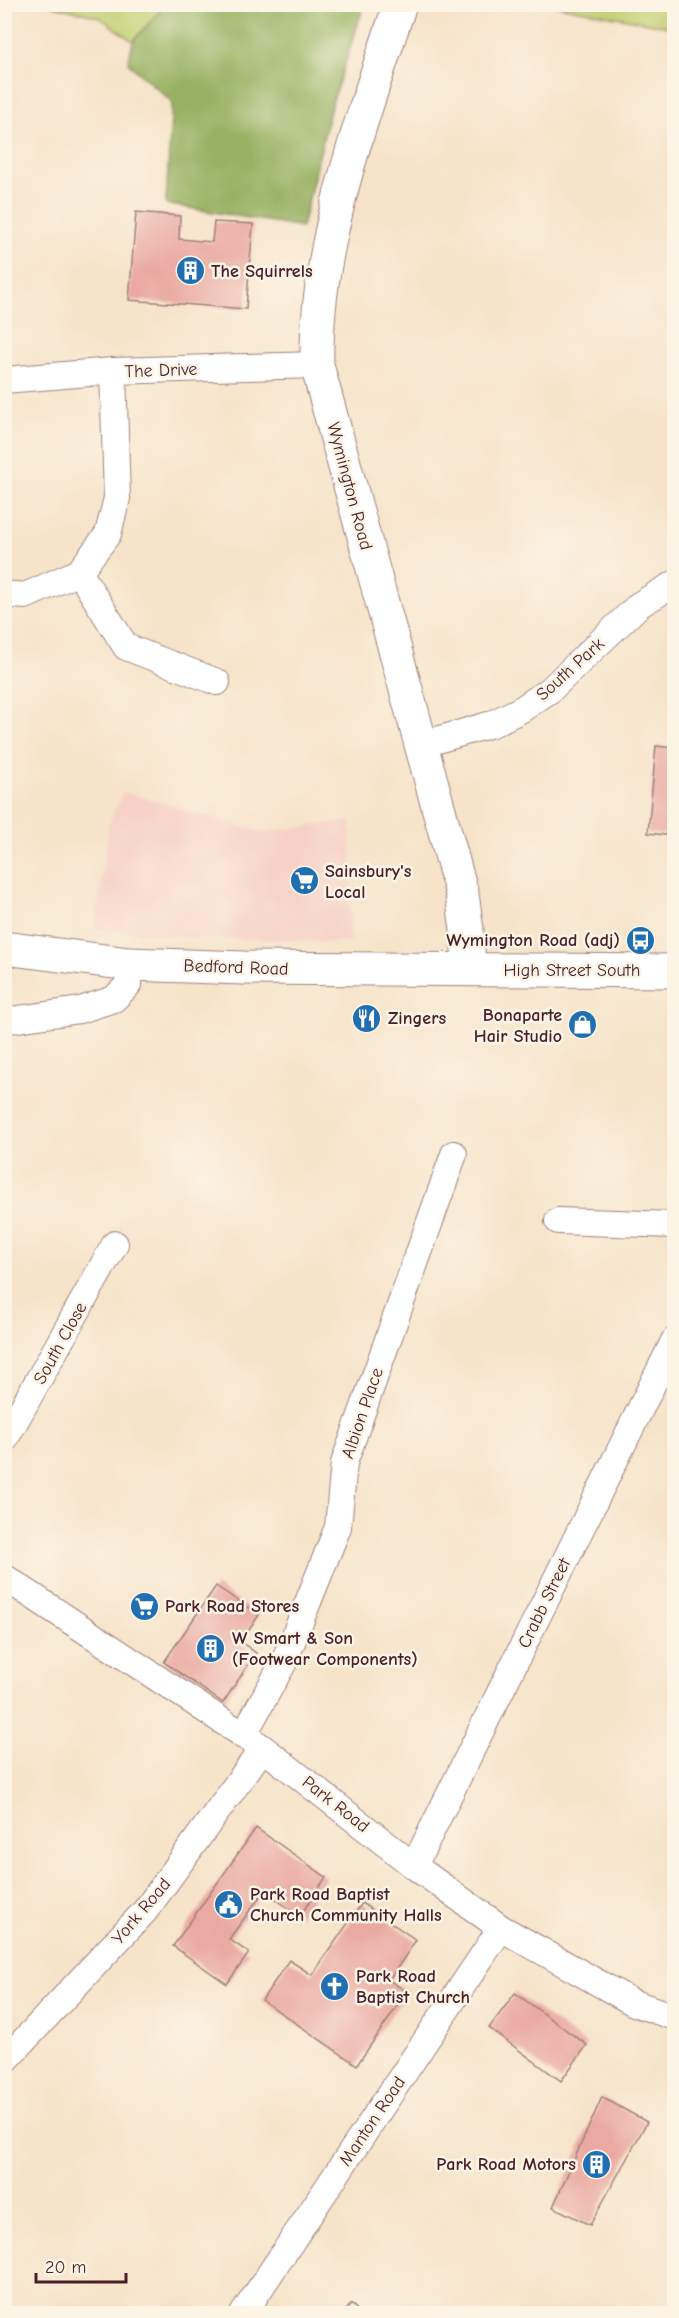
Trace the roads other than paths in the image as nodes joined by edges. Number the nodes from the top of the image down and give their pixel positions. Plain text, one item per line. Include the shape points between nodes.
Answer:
1 (400, 4) edge
2 (317, 365) junction
3 (113, 371) junction
4 (4, 380) edge
5 (79, 572) junction
6 (675, 584) edge
7 (4, 594) edge
8 (217, 682) dead end
9 (420, 746) junction
10 (4, 948) edge
11 (129, 964) junction
12 (468, 969) junction
13 (675, 971) edge
14 (4, 1021) edge
15 (454, 1154) dead end
16 (558, 1221) dead end
17 (675, 1225) edge
18 (115, 1245) dead end
19 (675, 1341) edge
20 (4, 1441) edge
21 (4, 1577) edge
22 (253, 1742) junction
23 (414, 1866) junction
24 (501, 1928) junction
25 (675, 2017) edge
26 (4, 2062) edge
27 (243, 2313) edge

1 - 2 street, Wymington Road via 337,202 316,334
2 - 3 street, The Drive
2 - 9 street, Wymington Road
3 - 4 street, The Drive
3 - 5 street via 117,498 108,534
5 - 7 street via 25,596
5 - 8 street via 126,647
6 - 9 street, South Park via 639,605 550,690 522,709 492,724
9 - 12 street, Wymington Road via 462,894
10 - 11 street, Bedford Road
11 - 12 street, Bedford Road
11 - 14 street via 128,986 114,999 80,1010
12 - 13 street, High Street South
15 - 22 street, Albion Place via 344,1463 338,1527
16 - 17 street
18 - 20 street, South Close
19 - 23 street, Crabb Street
21 - 22 street, Park Road
22 - 23 street, Park Road
22 - 26 street, York Road via 145,1911
23 - 24 street, Park Road
24 - 25 street, Park Road via 634,2003
24 - 27 street, Manton Road

